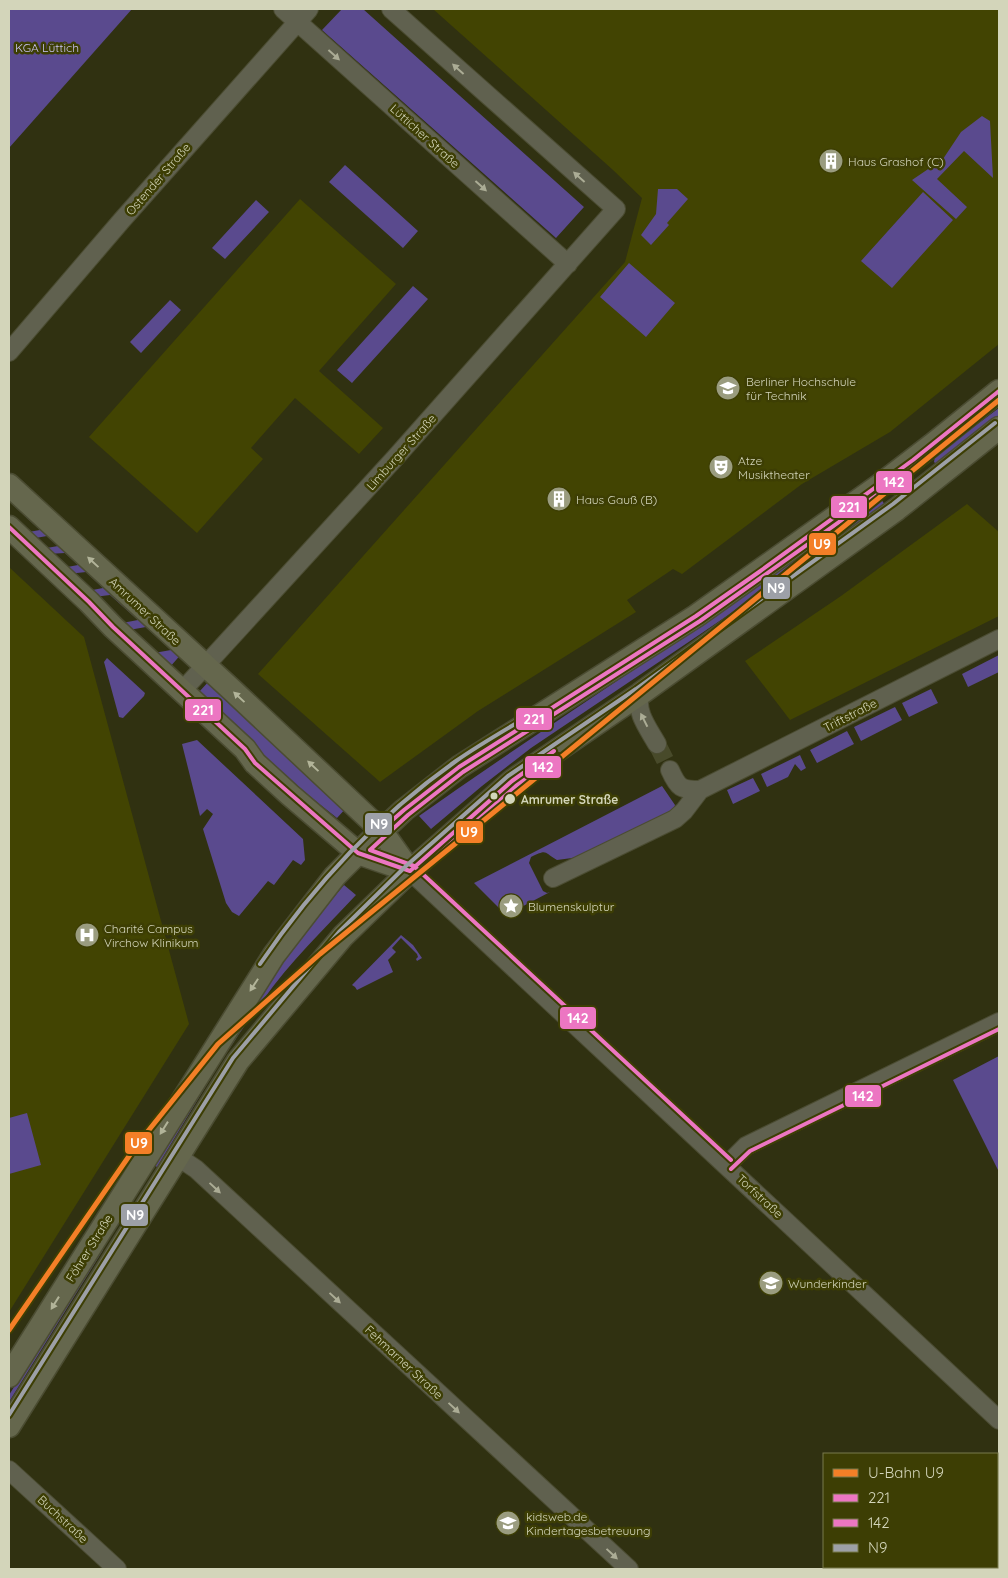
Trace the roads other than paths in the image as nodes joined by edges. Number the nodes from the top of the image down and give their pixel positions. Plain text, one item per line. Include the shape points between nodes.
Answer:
1 (283, 9) edge
2 (391, 9) edge
3 (304, 15) edge
4 (568, 264) junction
5 (9, 352) edge
6 (999, 391) edge
7 (999, 428) edge
8 (913, 460) junction
9 (931, 483) junction
10 (9, 485) edge
11 (9, 527) edge
12 (999, 639) edge
13 (206, 666) junction
14 (182, 691) junction
15 (640, 694) junction
16 (657, 744) tunnel mouth
17 (670, 770) tunnel mouth
18 (700, 790) junction
19 (381, 830) junction
20 (358, 853) junction
21 (410, 871) junction
22 (553, 878) dead end
23 (999, 1022) edge
24 (178, 1157) junction
25 (727, 1165) junction
26 (9, 1376) edge
27 (999, 1420) edge
28 (9, 1426) edge
29 (9, 1470) edge
30 (117, 1569) edge
31 (629, 1569) edge

1 - 3 street, Lütticher Straße
4 -> 2 street, Limburger Straße via 616,209
3 -> 4 street, Lütticher Straße
3 - 5 street, Ostender Straße
4 - 13 street, Limburger Straße
6 - 8 main road, Föhrer Straße
7 - 9 main road
8 - 9 main road
8 - 19 main road, Föhrer Straße via 696,616 460,767
9 - 15 main road
13 -> 10 main road, Amrumer Straße
11 - 14 main road
12 - 18 street, Triftstraße
13 - 14 street, Limburger Straße
19 -> 13 main road, Amrumer Straße
14 - 20 main road via 245,749 255,763
16 -> 15 street via 640,714
15 - 21 main road via 512,781
17 - 18 street via 677,784 686,790
18 - 22 street, Triftstraße via 675,820
19 - 20 main road, Föhrer Straße
19 - 21 main road, Amrumer Straße
20 - 21 main road
20 -> 26 main road, Föhrer Straße via 335,876 274,954
21 - 24 main road via 343,936 238,1061
21 - 25 street, Torfstraße
23 - 25 street via 746,1146
24 - 28 main road
24 -> 31 street, Fehmarner Straße via 196,1169
25 - 27 street, Torfstraße
29 - 30 street, Buchstraße

